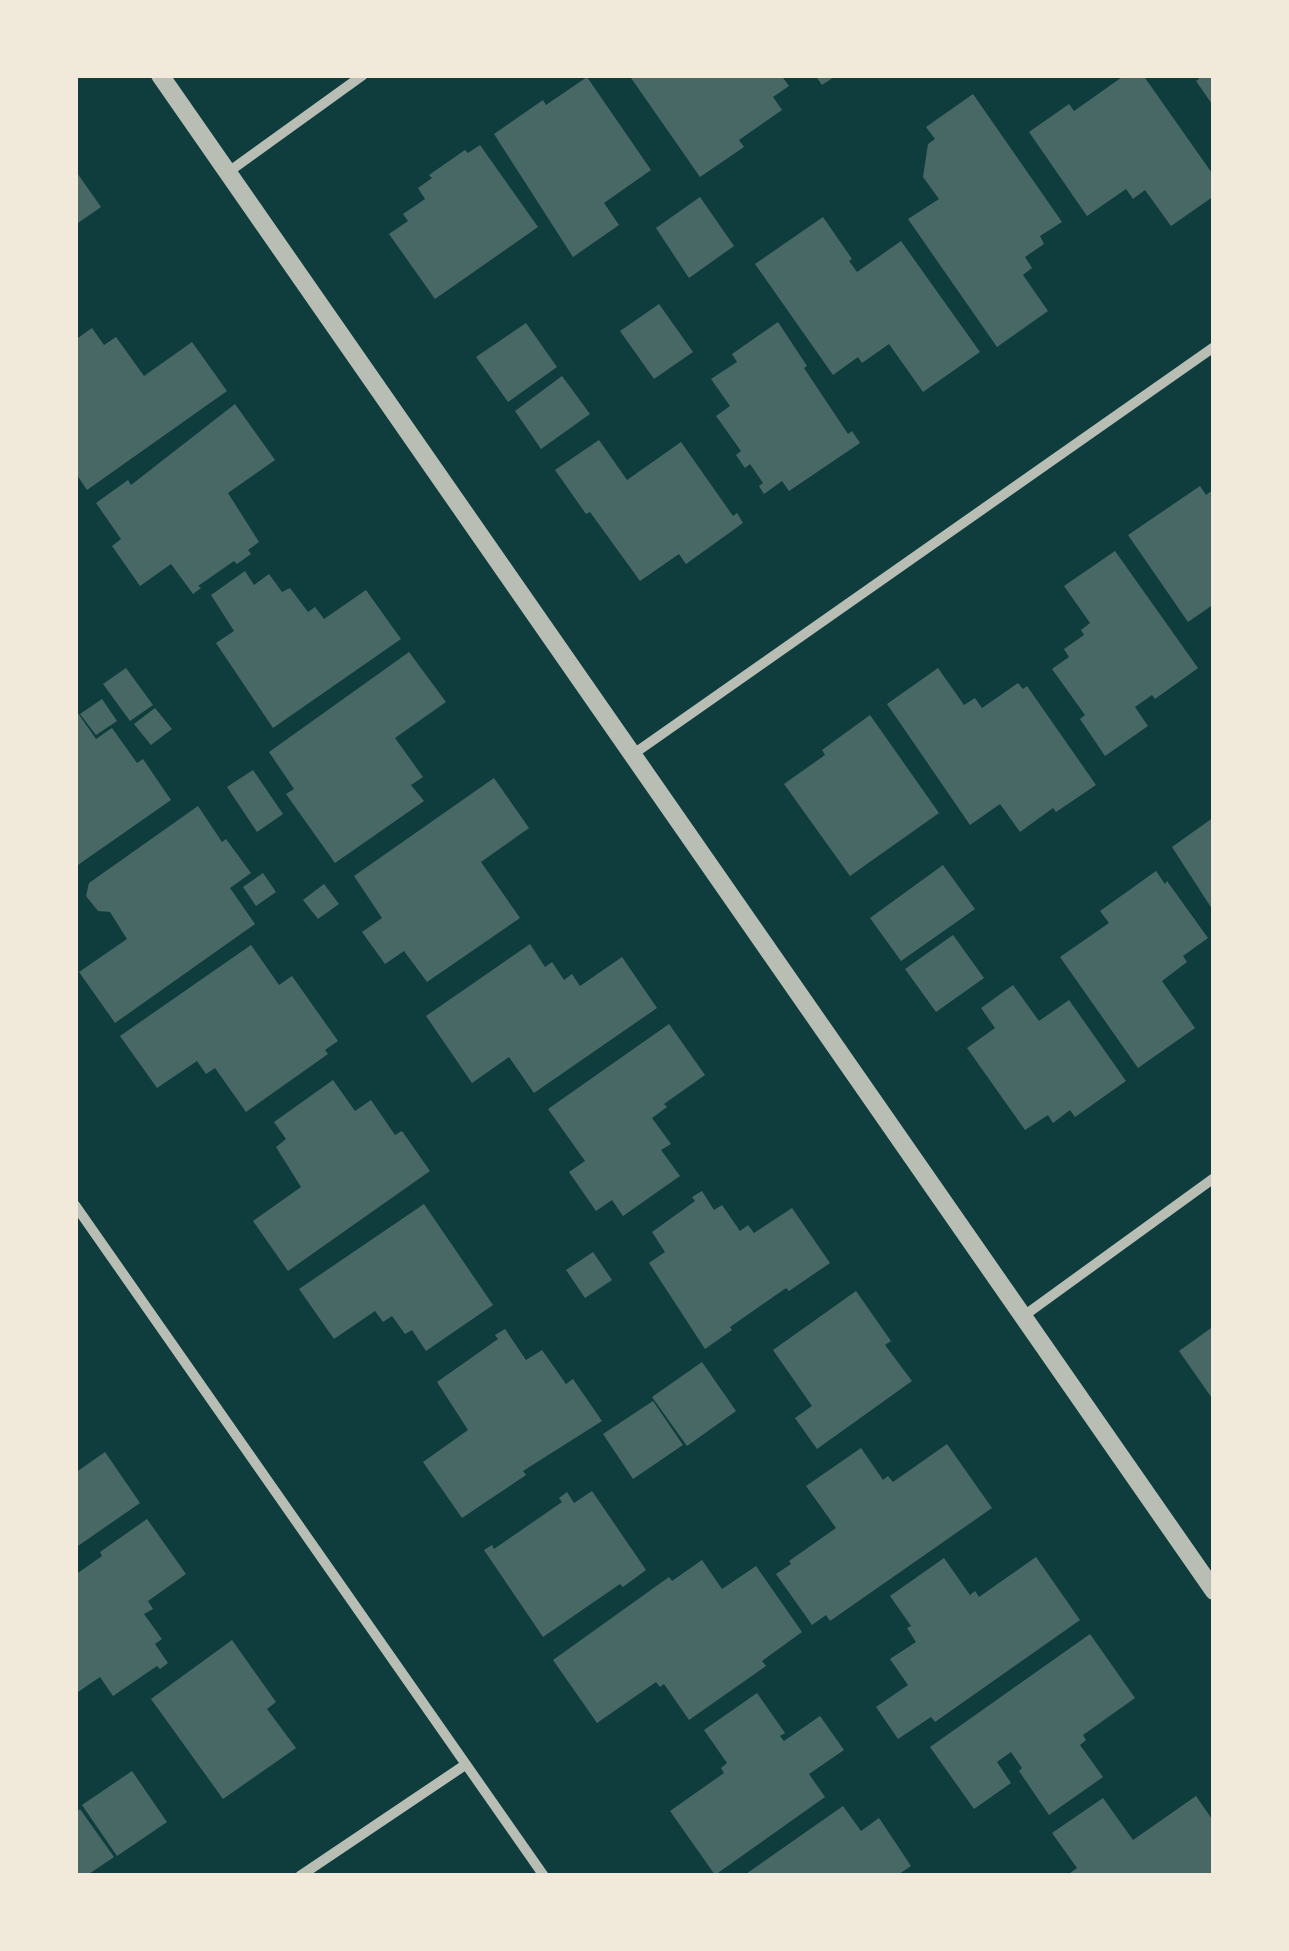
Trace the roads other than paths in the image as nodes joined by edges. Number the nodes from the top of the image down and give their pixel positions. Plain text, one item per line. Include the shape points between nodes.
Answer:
1 (160, 75) edge
2 (363, 75) edge
3 (227, 173) junction
4 (1214, 347) edge
5 (632, 755) junction
6 (1214, 1178) edge
7 (75, 1205) edge
8 (1025, 1315) junction
9 (1214, 1591) edge
10 (465, 1765) junction
11 (300, 1876) edge
12 (544, 1876) edge

1 - 3 street
2 - 3 street
3 - 5 street
4 - 5 street
5 - 8 street
6 - 8 street
7 - 10 street
8 - 9 street
10 - 11 street
10 - 12 street

